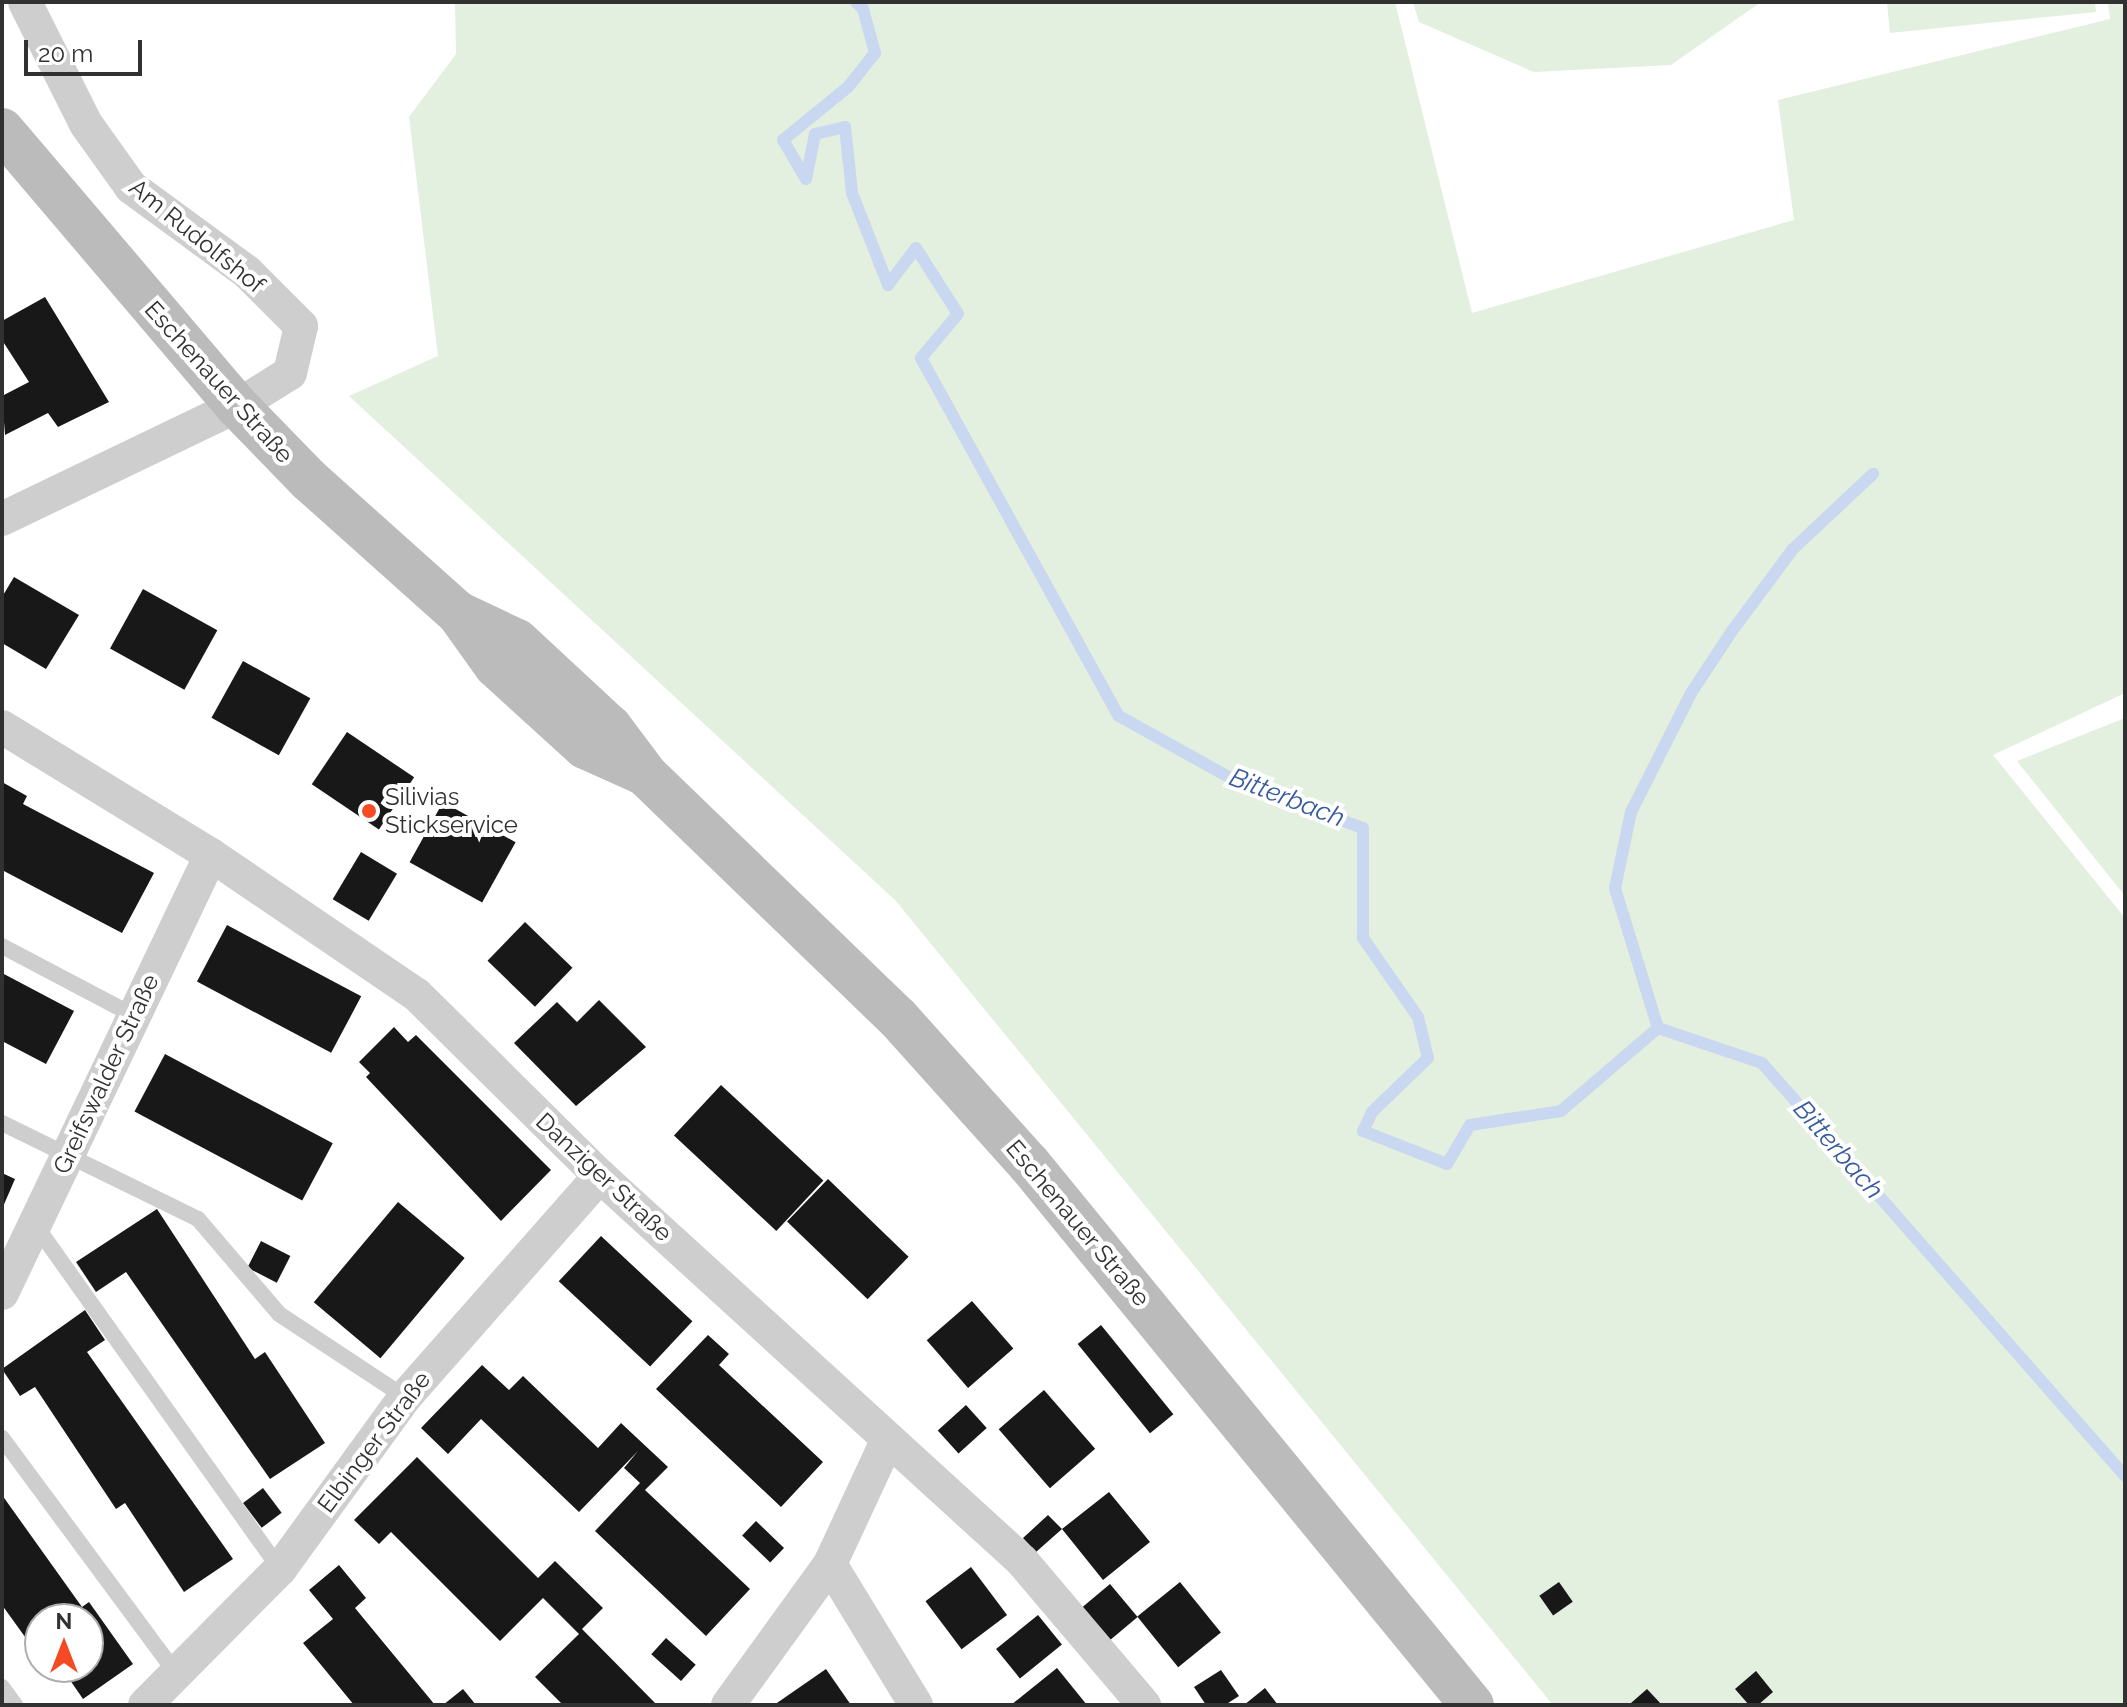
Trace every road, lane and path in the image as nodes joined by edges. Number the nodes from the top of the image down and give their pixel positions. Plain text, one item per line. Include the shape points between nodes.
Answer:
1 (25, 2) edge
2 (2, 130) edge
3 (237, 406) junction
4 (6, 508) edge
5 (2, 727) edge
6 (211, 855) junction
7 (2, 946) edge
8 (133, 1015) junction
9 (2, 1123) edge
10 (69, 1152) junction
11 (600, 1176) junction
12 (36, 1226) junction
13 (2, 1293) edge
14 (405, 1397) junction
15 (2, 1438) edge
16 (888, 1439) junction
17 (830, 1564) junction
18 (280, 1569) junction
19 (176, 1673) junction
20 (2, 1687) edge
21 (15, 1705) edge
22 (145, 1705) edge
23 (728, 1705) edge
24 (916, 1705) edge
25 (1144, 1705) edge
26 (1472, 1705) edge

1 - 3 street, Am Rudolfshof via 86,124 131,187 247,272 301,326 290,373
2 - 3 main road, Eschenauer Straße
3 - 4 street
3 - 26 main road, Eschenauer Straße via 309,480 458,613 496,666 585,747 646,775 897,1017 1029,1164
5 - 6 street, Danziger Straße
6 - 8 street, Greifswalder Straße
6 - 11 street, Danziger Straße via 417,995
7 - 8 lane
8 - 10 street, Greifswalder Straße
9 - 10 lane
10 - 12 street, Greifswalder Straße
10 - 14 lane via 198,1219 279,1314
11 - 14 street, Elbinger Straße
11 - 16 street, Danziger Straße
12 - 13 street, Greifswalder Straße
12 - 18 lane
14 - 18 street, Elbinger Straße
15 - 19 lane
16 - 17 street
16 - 25 street, Danziger Straße via 1022,1561
17 - 23 street
17 - 24 street
18 - 19 street, Elbinger Straße
19 - 22 street, Elbinger Straße
20 - 21 lane

